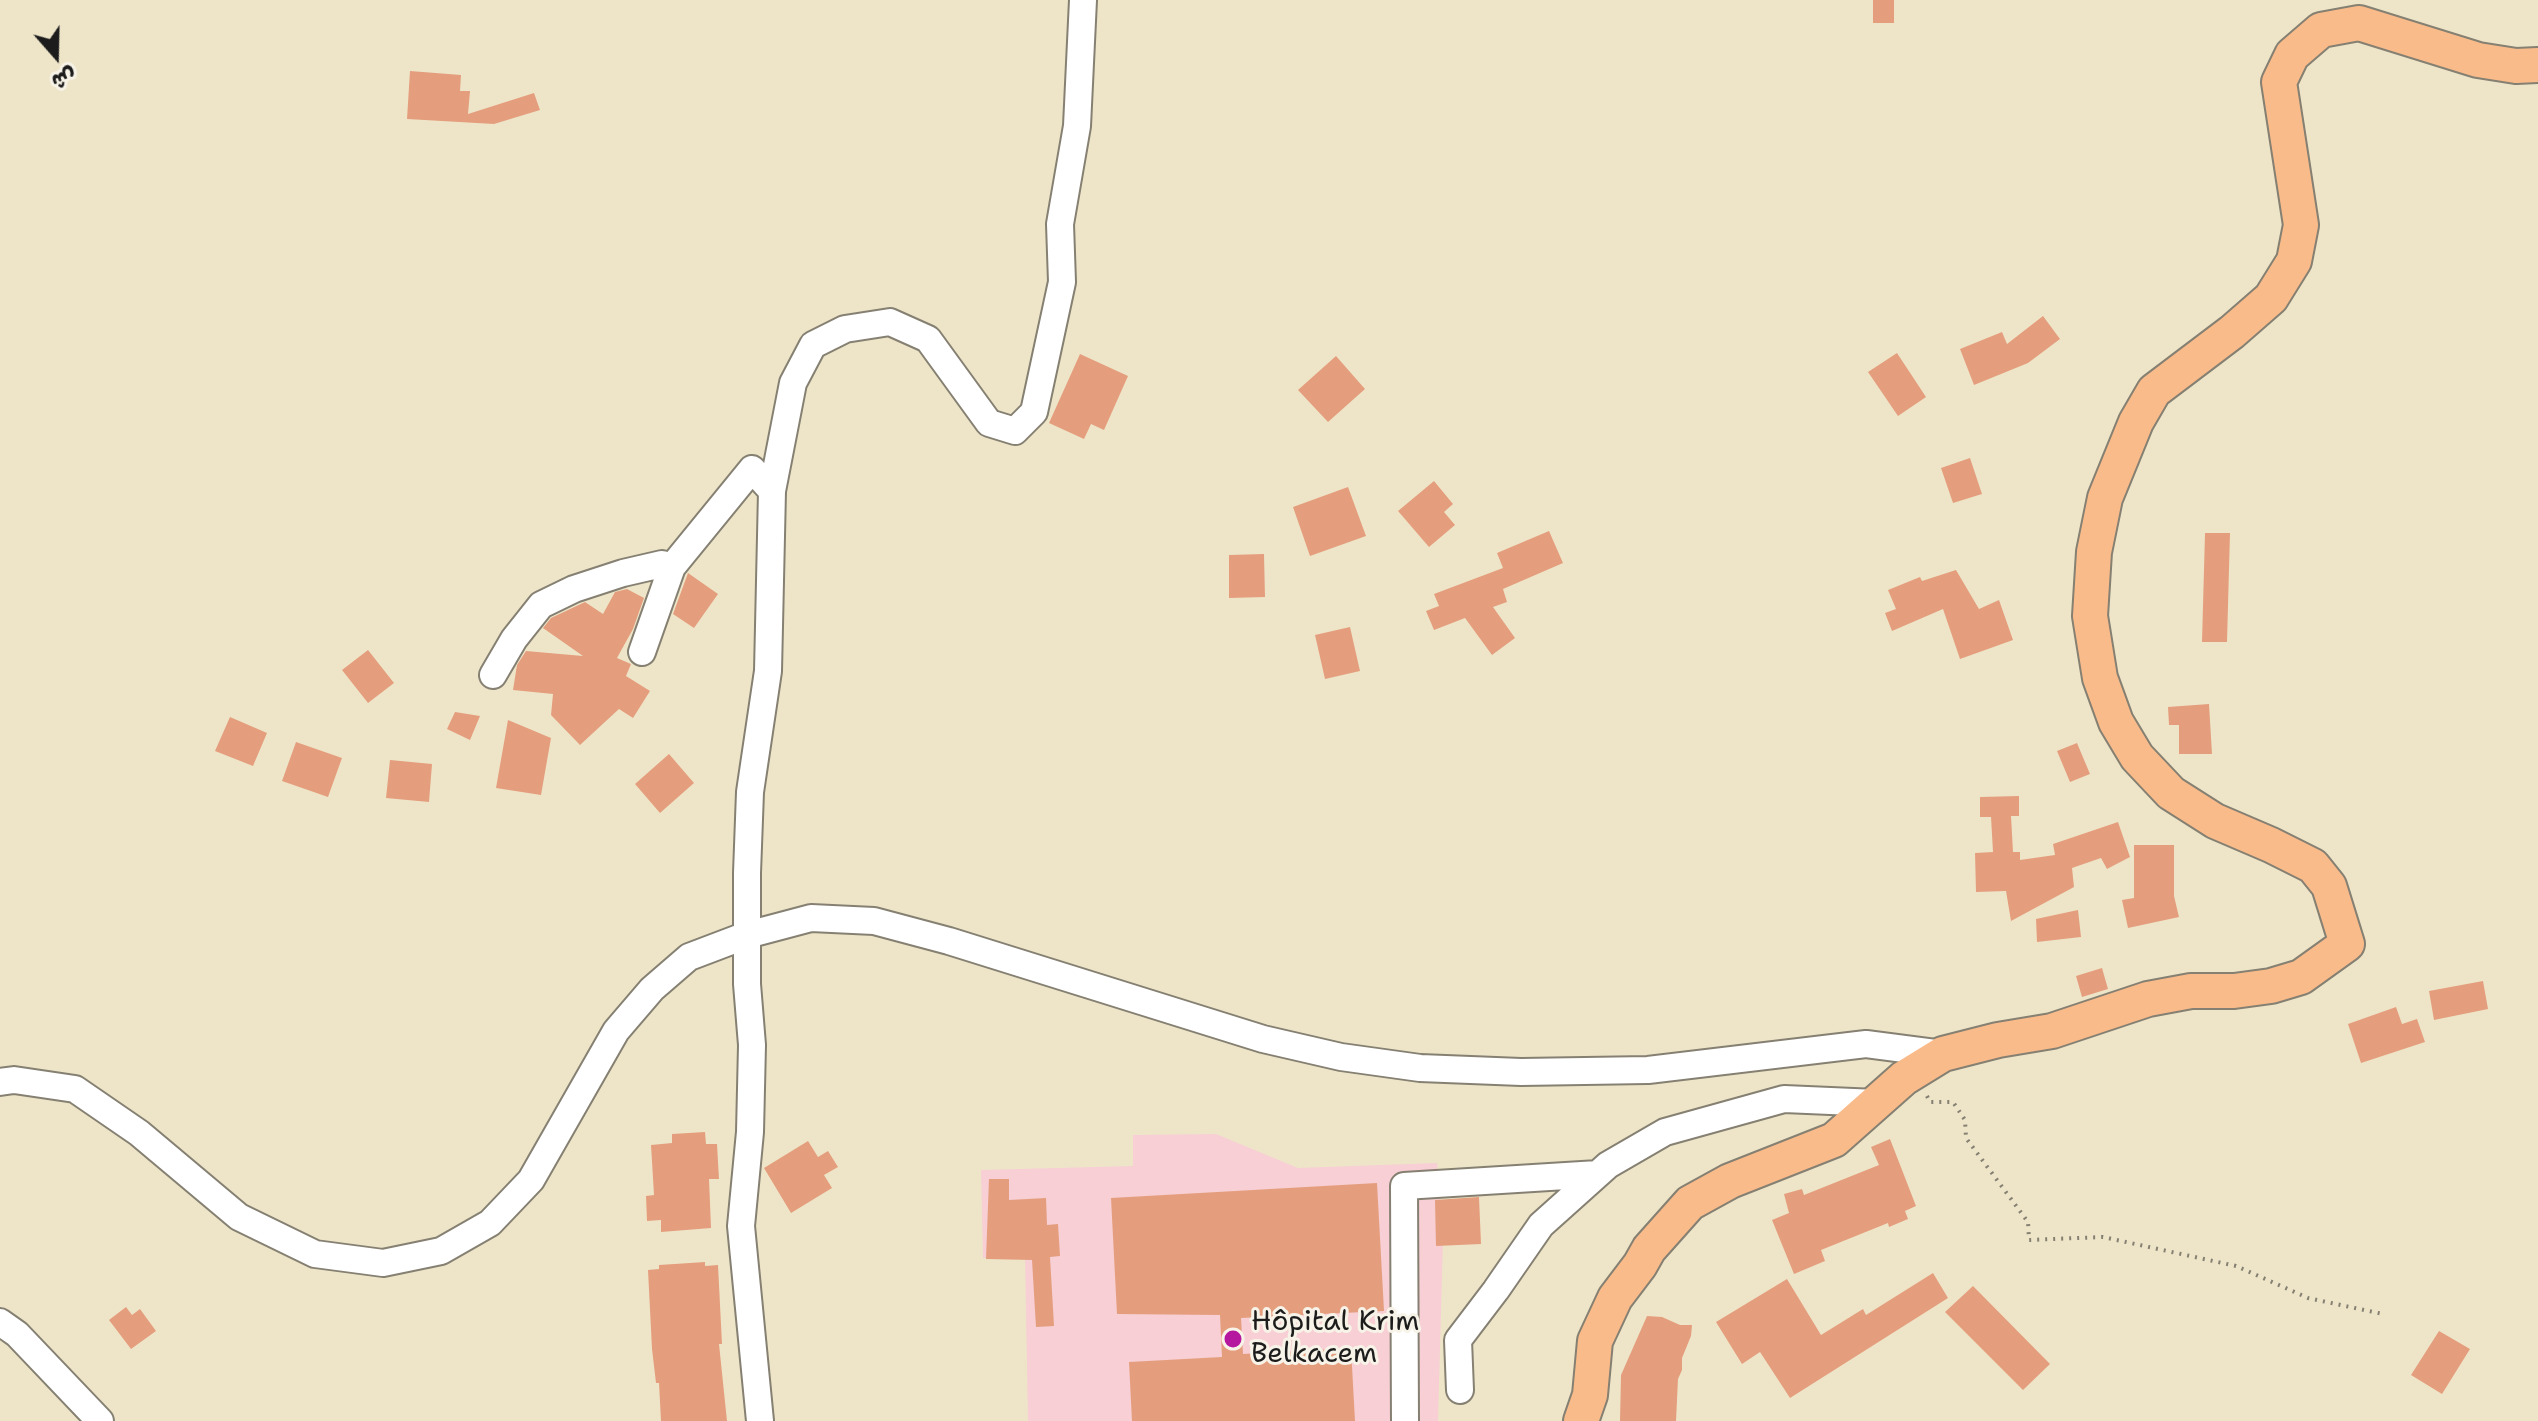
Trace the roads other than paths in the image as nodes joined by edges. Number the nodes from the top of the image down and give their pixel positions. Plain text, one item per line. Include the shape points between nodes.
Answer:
1 (1083, 0) edge
2 (2538, 65) edge
3 (772, 491) junction
4 (672, 567) junction
5 (642, 652) dead end
6 (493, 675) dead end
7 (747, 935) junction
8 (1943, 1054) junction
9 (0, 1082) edge
10 (1877, 1103) junction
11 (1598, 1174) junction
12 (0, 1322) edge
13 (1460, 1390) dead end
14 (100, 1421) edge
15 (760, 1421) edge
16 (1405, 1421) edge
17 (1581, 1421) edge

1 - 3 street via 1077,126 1060,224 1062,282 1034,412 1015,431 989,423 928,339 890,322 845,329 813,345 793,383
2 - 8 main road via 2478,60 2359,23 2321,30 2292,55 2279,82 2301,225 2294,261 2271,298 2154,391 2105,498 2094,552 2090,616 2100,678 2116,722 2137,757 2171,793 2215,821 2313,866 2329,886 2347,944 2301,977 2271,986 2162,996 2052,1031
3 - 4 street via 752,469
3 - 7 street via 768,671 750,792
4 - 5 street
4 - 6 street via 662,564 623,573 541,605
7 - 8 street via 811,918 874,921 1263,1039 1420,1068 1648,1070 1866,1044
7 - 9 street via 689,957 652,989 616,1031 531,1180 490,1223 441,1251 383,1263 315,1254 239,1217 139,1133 75,1089
7 - 15 street via 752,1045 741,1226
8 - 10 main road
10 - 11 street via 1784,1099 1665,1132
10 - 17 main road via 1834,1140 1730,1181 1690,1203 1615,1298 1595,1341 1590,1395
11 - 13 street via 1541,1225 1458,1340
11 - 16 street via 1404,1186
12 - 14 street

